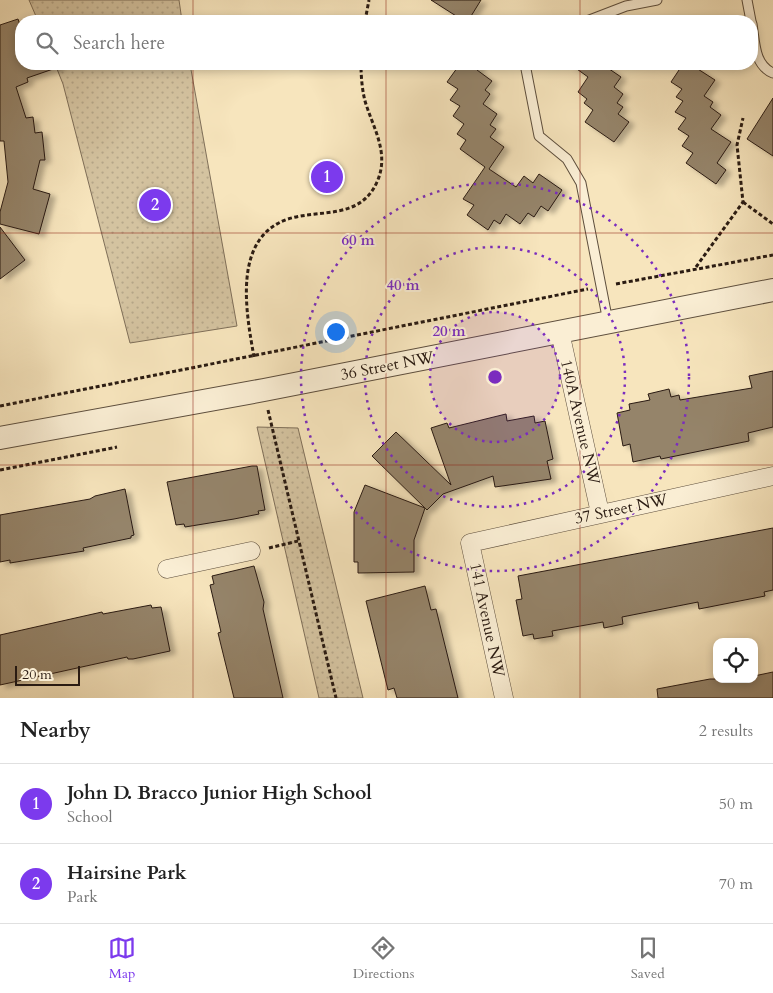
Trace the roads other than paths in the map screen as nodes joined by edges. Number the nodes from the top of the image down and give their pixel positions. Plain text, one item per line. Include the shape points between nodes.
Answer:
1 (657, 0) edge
2 (747, 0) edge
3 (603, 15) edge
4 (750, 15) edge
5 (758, 57) edge
6 (525, 70) edge
7 (773, 73) edge
8 (773, 290) edge
9 (608, 322) junction
10 (560, 332) junction
11 (0, 438) edge
12 (773, 476) edge
13 (600, 513) junction
14 (470, 543) joint
15 (251, 552) road end
16 (167, 568) dead end
17 (504, 698) edge

1 - 3 lane
2 - 4 lane
5 - 7 lane via 759,63
6 - 9 lane via 539,136 567,159 581,183
8 - 9 street, 36 Street NW
9 - 10 street, 36 Street NW
10 - 11 street, 36 Street NW
10 - 13 street, 140A Avenue NW
12 - 13 street, 37 Street NW
13 - 14 street, 37 Street NW
14 - 17 street, 141 Avenue NW
15 - 16 street

